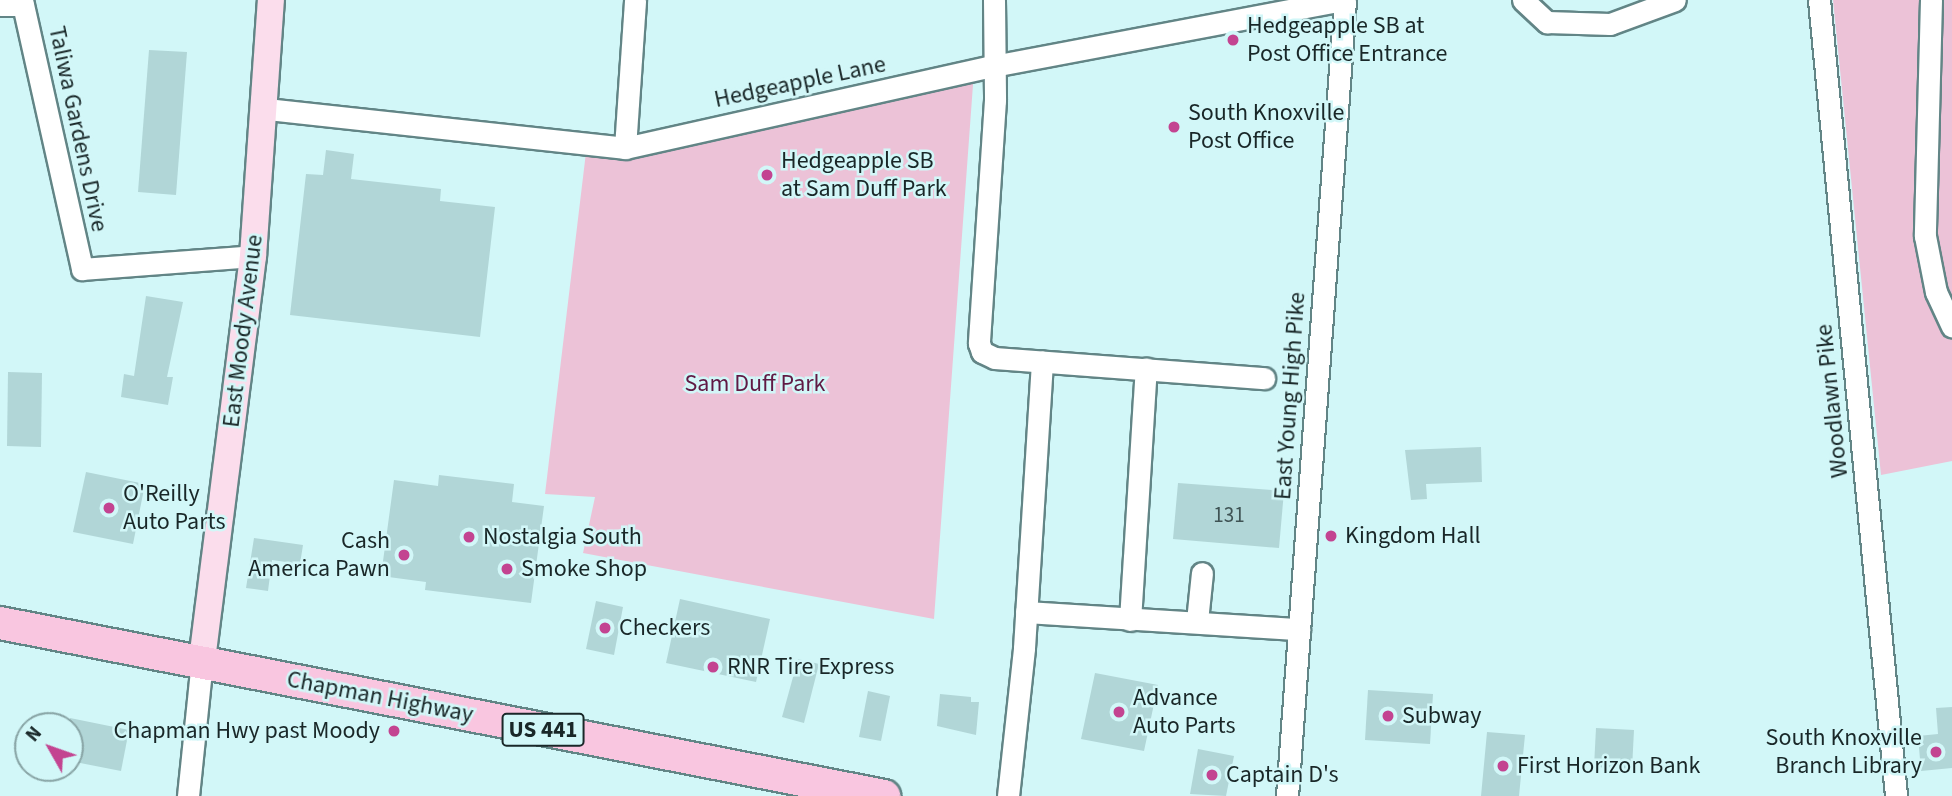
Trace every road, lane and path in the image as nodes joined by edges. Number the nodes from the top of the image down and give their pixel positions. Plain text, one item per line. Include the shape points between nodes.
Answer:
1 (271, 0) edge
2 (635, 0) edge
3 (994, 0) edge
4 (1343, 0) edge
5 (1523, 0) edge
6 (1675, 0) edge
7 (1819, 0) edge
8 (1931, 0) edge
9 (23, 2) edge
10 (0, 5) edge
11 (993, 66) junction
12 (267, 109) junction
13 (625, 148) junction
14 (253, 256) junction
15 (1952, 327) edge
16 (1042, 362) junction
17 (1146, 369) junction
18 (1264, 378) dead end
19 (1202, 573) dead end
20 (1026, 612) junction
21 (1130, 620) junction
22 (1197, 621) junction
23 (0, 623) edge
24 (1299, 629) junction
25 (202, 660) junction
26 (188, 796) edge
27 (884, 796) edge
28 (1008, 796) edge
29 (1287, 796) edge
30 (1896, 796) edge

1 - 12 main road, East Moody Avenue
2 - 13 street
3 - 11 street
4 - 11 street, Hedgeapple Lane
4 - 24 street, East Young High Pike
5 - 6 street via 1547,22 1610,24
7 - 30 street, Woodlawn Pike
8 - 15 street via 1925,236 1936,292
9 - 10 street
9 - 14 street, Taliwa Gardens Drive via 82,269
11 - 13 street, Hedgeapple Lane
11 - 16 street via 995,100 979,343 982,352 995,358
12 - 13 street, Hedgeapple Lane
12 - 14 main road, East Moody Avenue
14 - 25 main road, East Moody Avenue
16 - 17 street
16 - 20 street
17 - 18 street
17 - 21 street
19 - 22 street
20 - 21 street
20 - 28 street
21 - 22 street
22 - 24 street
23 - 25 highway, Chapman Highway / US 441
24 - 29 street, East Young High Pike
25 - 26 street
25 - 27 highway, Chapman Highway / US 441

